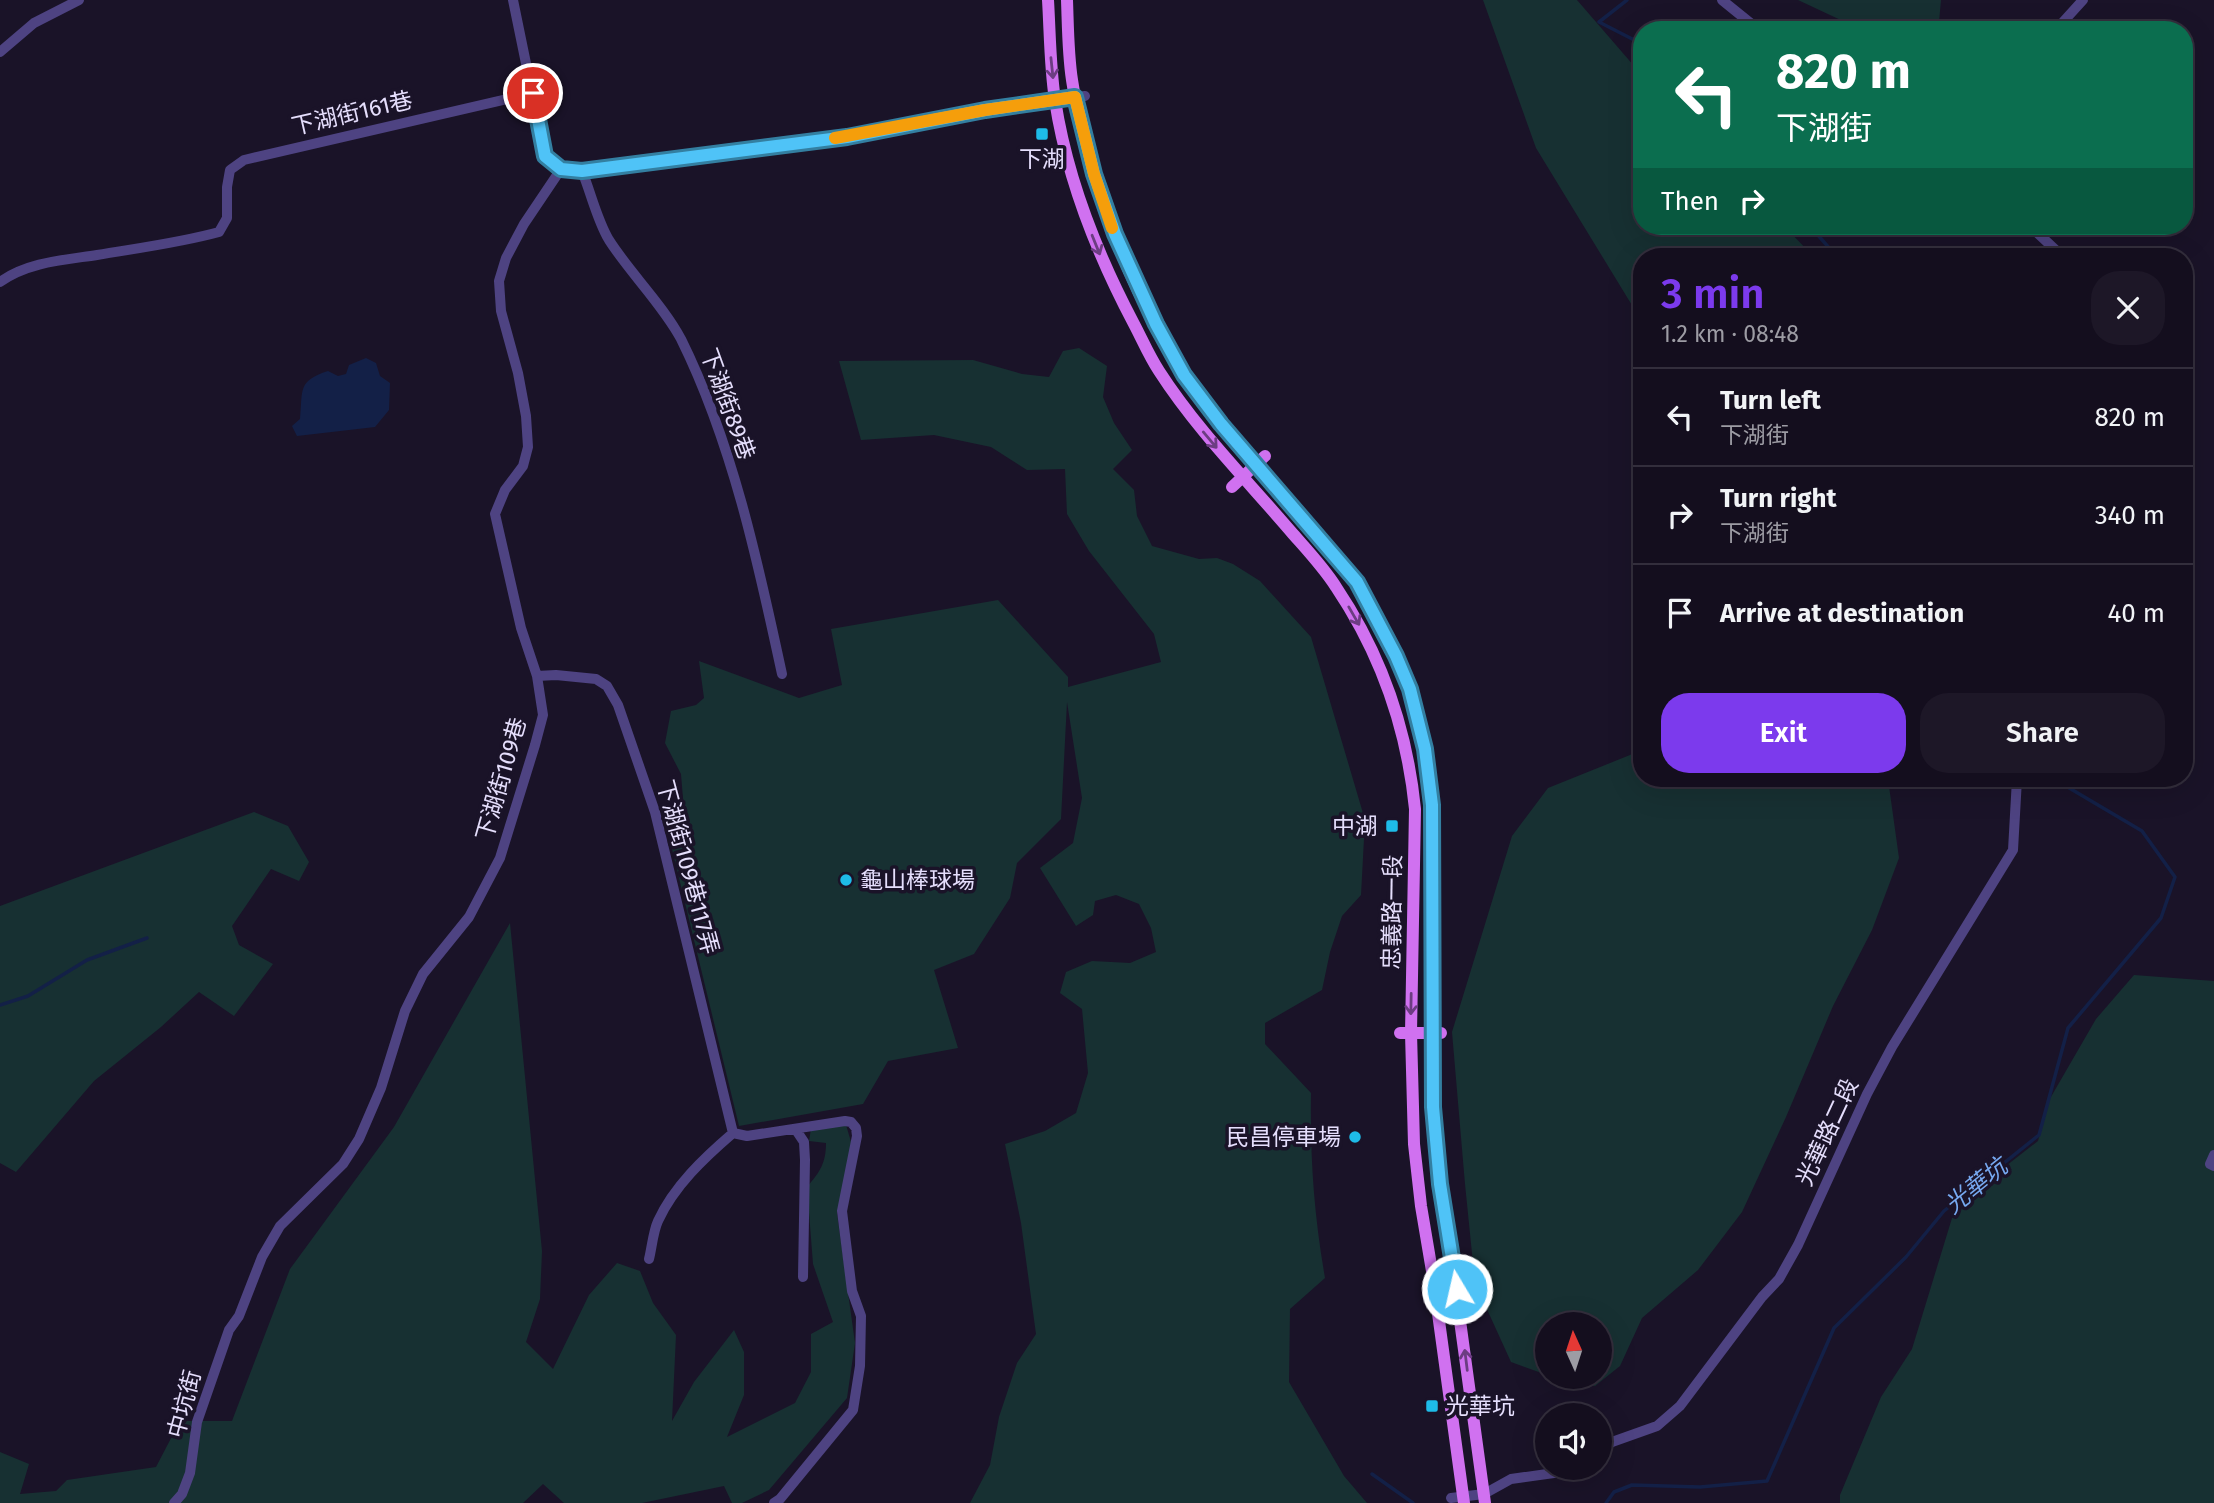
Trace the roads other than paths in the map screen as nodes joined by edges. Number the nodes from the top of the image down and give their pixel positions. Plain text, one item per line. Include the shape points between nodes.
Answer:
1 (79, 0) edge
2 (513, 0) edge
3 (1048, 0) edge
4 (1067, 0) edge
5 (1722, 0) edge
6 (2083, 0) edge
7 (1748, 21) edge
8 (2064, 21) edge
9 (0, 52) edge
10 (533, 93) junction
11 (1080, 97) junction
12 (1055, 99) junction
13 (561, 169) junction
14 (582, 171) junction
15 (2040, 235) edge
16 (2053, 248) edge
17 (0, 282) edge
18 (1261, 460) junction
19 (1243, 476) junction
20 (1232, 486) dead end
21 (782, 674) dead end
22 (537, 676) junction
23 (2017, 787) edge
24 (1406, 1033) junction
25 (1436, 1033) junction
26 (796, 1130) junction
27 (733, 1133) junction
28 (2214, 1155) edge
29 (2214, 1166) edge
30 (649, 1259) dead end
31 (803, 1277) dead end
32 (239, 1316) joint
33 (1612, 1443) edge
34 (1535, 1476) edge
35 (1485, 1498) edge
36 (1459, 1499) edge
37 (174, 1503) edge
38 (774, 1503) edge

1 - 9 street via 34,23
2 - 10 street
3 -> 12 main road, 忠義路一段
4 - 11 main road, 忠義路一段 via 1070,57
5 - 7 street
6 - 8 street
10 - 13 street via 545,156
10 - 17 street, 下湖街161巷 via 244,160 230,170 228,218 219,232 43,263
11 - 12 street
11 - 18 main road, 忠義路一段 via 1101,198 1156,324 1202,400
12 - 14 street via 847,137
12 -> 19 main road, 忠義路一段 via 1074,180 1114,288 1157,369 1210,441
13 - 14 street
13 - 22 street, 下湖街109巷 via 524,224 499,281 528,447 523,466 495,514
14 - 21 street, 下湖街89巷 via 608,238 679,336 704,391 761,576
15 - 16 street
18 - 19 main road
18 - 25 main road, 忠義路一段 via 1357,582 1410,689 1425,749 1432,805
19 - 20 main road
19 -> 24 main road, 忠義路一段 via 1335,585 1368,640 1391,692 1415,809
22 - 27 street, 下湖街109巷117弄 via 596,679 607,686 618,705 655,811
22 - 32 street, 下湖街109巷 via 543,715 500,858 469,917 423,974 359,1139 343,1164 280,1226 262,1257
23 - 33 street, 光華路二段 via 2013,850 1892,1047 1779,1279 1680,1406 1657,1426
24 - 25 main road
24 - 36 main road, 忠義路一段 via 1421,1206
35 -> 25 main road, 忠義路一段 via 1440,1184 1433,1107
26 - 27 street via 747,1136
26 - 31 street via 804,1142 805,1160
26 - 38 street via 845,1121 856,1128 842,1211 852,1291 861,1316 860,1366 853,1410
27 - 30 street via 680,1186 657,1223
28 - 29 street via 2210,1164
32 - 37 street, 中坑街 via 229,1330 197,1422 190,1472
34 - 35 street via 1511,1479
35 - 36 street

